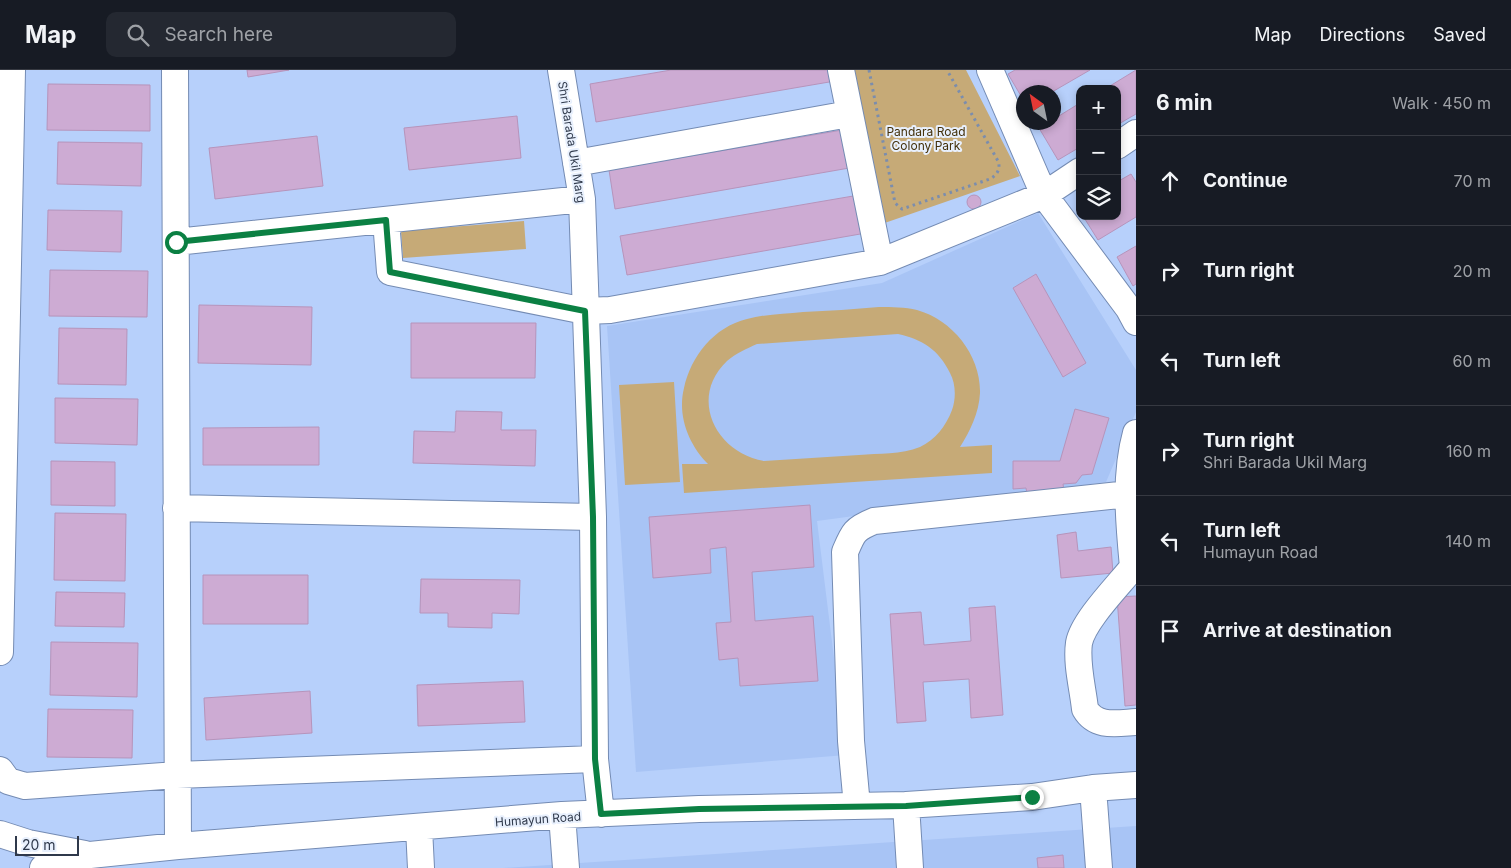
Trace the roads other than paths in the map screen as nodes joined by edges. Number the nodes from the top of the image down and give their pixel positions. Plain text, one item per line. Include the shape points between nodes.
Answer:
1 (12, 70) edge
2 (175, 70) edge
3 (560, 70) edge
4 (842, 70) edge
5 (990, 70) edge
6 (849, 114) junction
7 (1136, 133) edge
8 (1121, 143) edge
9 (576, 163) junction
10 (1076, 174) edge
11 (1044, 195) junction
12 (582, 199) junction
13 (386, 220) junction
14 (176, 242) junction
15 (880, 262) junction
16 (585, 311) junction
17 (1134, 312) edge
18 (1136, 434) edge
19 (1129, 494) junction
20 (176, 508) junction
21 (593, 517) junction
22 (1134, 567) edge
23 (0, 652) edge
24 (1136, 722) edge
25 (595, 759) junction
26 (0, 770) edge
27 (177, 775) junction
28 (1136, 785) edge
29 (1093, 788) junction
30 (857, 806) junction
31 (906, 806) junction
32 (601, 814) junction
33 (562, 815) junction
34 (419, 828) junction
35 (0, 834) edge
36 (178, 846) junction
37 (90, 855) junction
38 (43, 868) edge
39 (422, 868) edge
40 (566, 868) edge
41 (910, 868) edge
42 (1099, 868) edge

1 - 23 street
2 - 14 street
3 - 9 street, Shri Barada Ukil Marg
4 - 6 street
5 - 11 street
6 - 9 street
6 - 15 street
7 - 8 street
9 - 12 street, Shri Barada Ukil Marg
10 - 11 street
11 - 15 street
11 - 17 street
12 - 13 street
12 - 16 street, Shri Barada Ukil Marg
13 - 14 street
13 - 16 street via 390,272
14 - 20 street
15 - 16 street via 610,310
16 - 21 street, Shri Barada Ukil Marg
18 - 19 street via 1131,451
19 - 22 street
19 - 30 street via 874,521 859,527 845,552 851,741
20 - 21 street
20 - 27 street
21 - 25 street, Shri Barada Ukil Marg
22 - 24 street via 1084,629 1078,656 1085,710 1089,716 1102,723
25 - 27 street
25 - 32 street, Shri Barada Ukil Marg
26 - 27 street via 8,781 25,786
27 - 36 street
28 - 29 street, Humayun Road
29 - 31 street, Humayun Road via 1032,797
29 - 42 street
30 - 31 street, Humayun Road
30 - 32 street, Humayun Road
31 - 41 street
32 - 33 street, Humayun Road
33 - 34 street, Humayun Road
33 - 40 street
34 - 36 street, Humayun Road
34 - 39 street
35 - 37 street, Humayun Road
36 - 37 street, Humayun Road
37 - 38 street, Humayun Road

